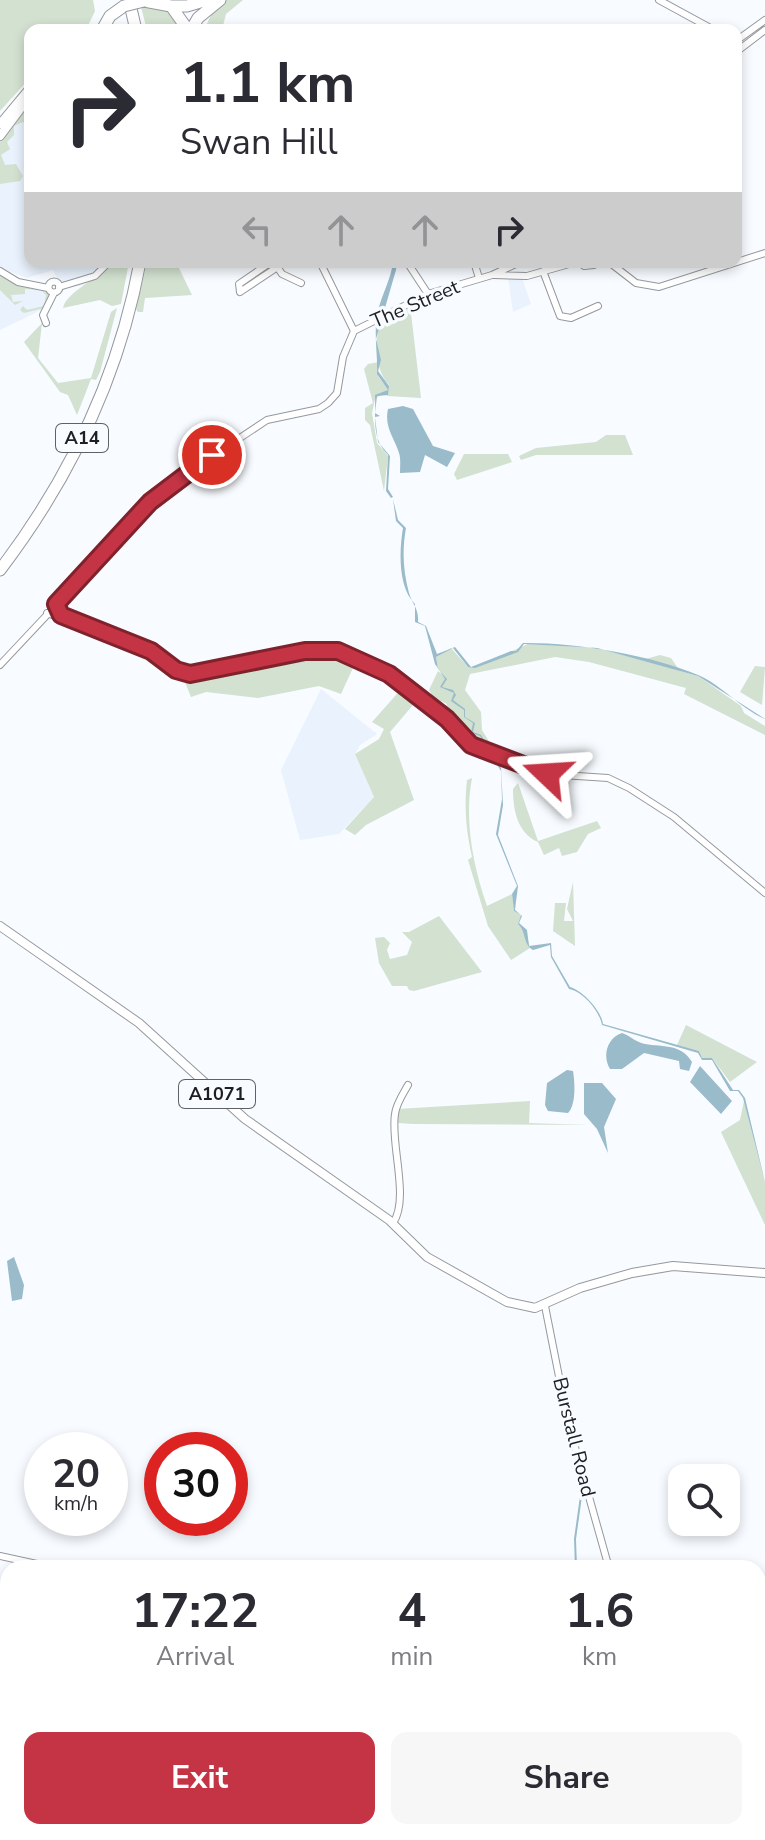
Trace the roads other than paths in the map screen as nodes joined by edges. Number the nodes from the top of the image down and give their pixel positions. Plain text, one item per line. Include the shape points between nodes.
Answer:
1 (109, 0) edge
2 (207, 0) edge
3 (220, 0) edge
4 (659, 0) edge
5 (144, 1) edge
6 (129, 2) edge
7 (164, 3) edge
8 (765, 20) edge
9 (104, 24) edge
10 (107, 24) edge
11 (137, 24) edge
12 (184, 24) edge
13 (194, 24) edge
14 (703, 24) edge
15 (765, 30) edge
16 (742, 37) edge
17 (742, 46) edge
18 (24, 95) edge
19 (24, 104) edge
20 (0, 124) edge
21 (0, 136) edge
22 (765, 253) edge
23 (742, 260) edge
24 (103, 268) edge
25 (135, 268) edge
26 (136, 268) edge
27 (267, 268) edge
28 (269, 268) edge
29 (277, 268) edge
30 (323, 268) edge
31 (411, 268) edge
32 (476, 268) edge
33 (508, 268) joint
34 (555, 268) edge
35 (617, 268) edge
36 (718, 268) edge
37 (0, 271) edge
38 (543, 271) junction
39 (492, 275) junction
40 (510, 277) junction
41 (479, 278) junction
42 (299, 279) dead end
43 (54, 289) junction
44 (428, 294) junction
45 (597, 308) dead end
46 (45, 321) dead end
47 (354, 331) junction
48 (0, 560) edge
49 (0, 570) edge
50 (56, 604) junction
51 (47, 613) junction
52 (61, 615) junction
53 (0, 665) edge
54 (765, 893) edge
55 (0, 926) edge
56 (408, 1085) dead end
57 (393, 1223) junction
58 (765, 1273) edge
59 (545, 1306) junction
60 (607, 1560) edge

1 - 9 highway
2 - 7 highway via 187,6
3 - 13 highway
4 - 14 street
5 - 6 highway, bridge
5 - 7 highway
6 - 10 highway
6 - 11 highway
7 - 12 highway
8 - 16 street
15 - 17 street
18 - 20 main road
19 - 21 main road
22 - 23 street
24 - 43 street via 95,276
25 - 48 highway, A14 via 89,406 54,481
26 - 49 highway, A14 via 134,291 96,409 48,502
27 - 28 street via 239,284 240,292
29 - 42 street
30 - 47 street
31 - 44 street
32 - 41 street
33 - 39 street, The Street
33 - 40 street
34 - 38 street
35 - 36 street via 636,283 659,287
37 - 43 street via 18,282
38 - 40 street
38 - 45 street via 560,316 571,318
39 - 40 street
39 - 41 street, The Street
41 - 44 street, The Street
43 - 46 street
44 - 47 street, The Street
47 - 50 street via 337,393 328,403 267,420 169,485
50 - 51 street
50 - 52 street
51 - 52 street
51 - 53 street
52 - 54 street via 151,651 190,674 305,651 338,651 389,674 476,748 547,774 620,783 674,817
55 - 57 main road, A1071 via 127,1014 245,1119
56 - 57 street via 394,1118 398,1184
57 - 59 main road, A1071 via 435,1263 522,1308
58 - 59 main road via 696,1265 651,1269 580,1288
59 - 60 street, Burstall Road via 568,1422

